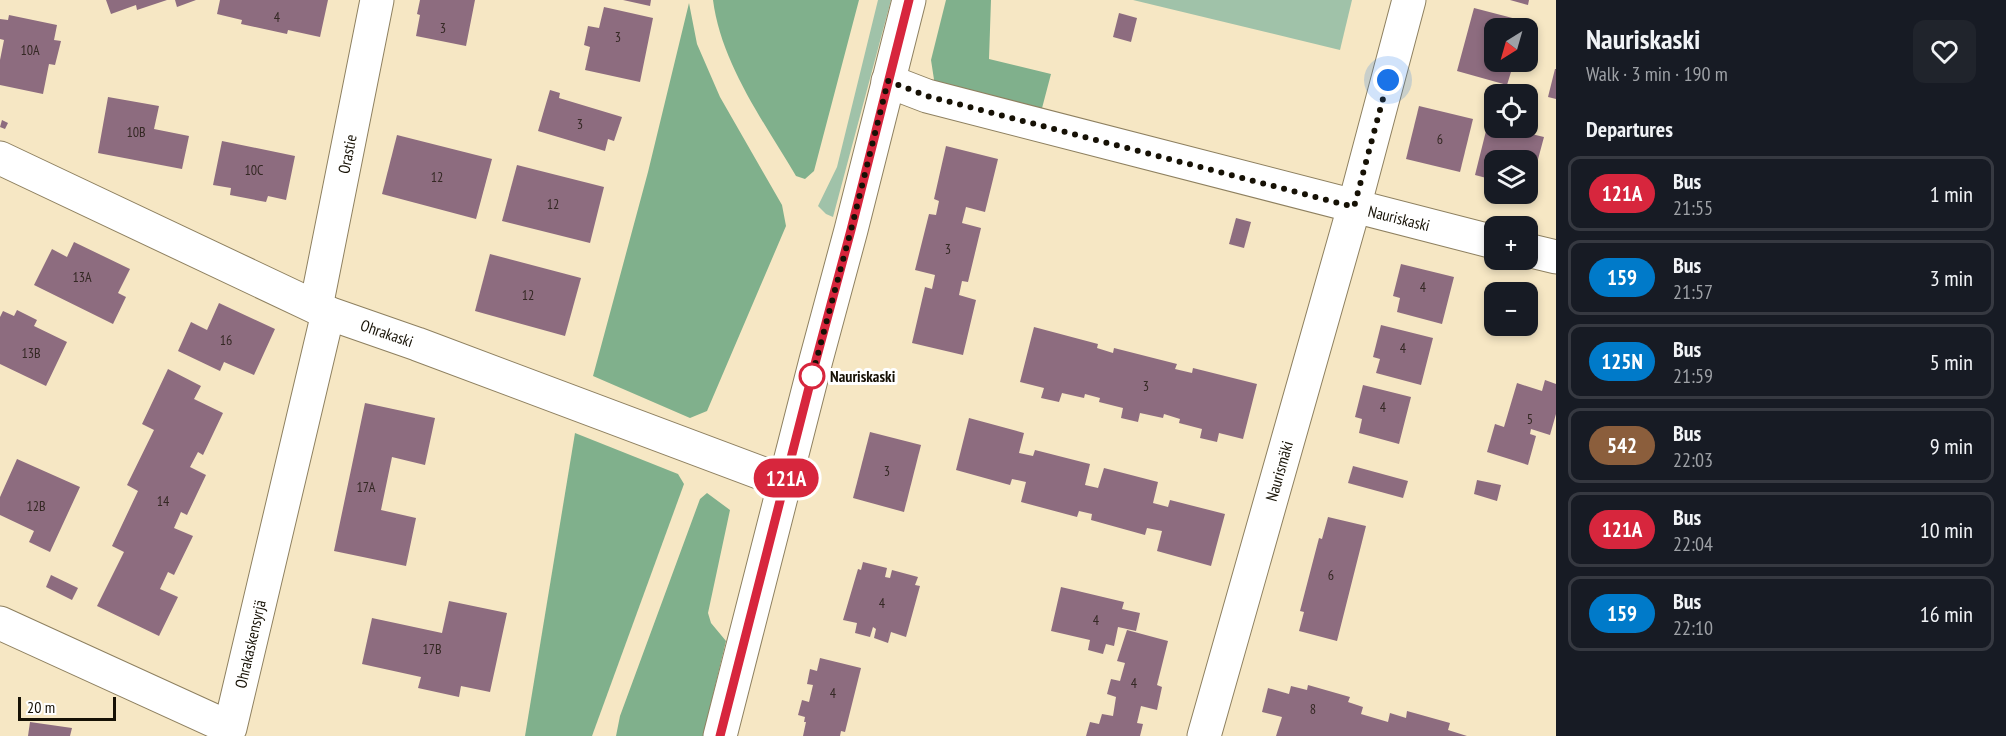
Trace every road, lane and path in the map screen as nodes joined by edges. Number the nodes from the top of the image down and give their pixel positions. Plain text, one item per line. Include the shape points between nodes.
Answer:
1 (377, 0) edge
2 (909, 0) edge
3 (1409, 0) edge
4 (888, 81) junction
5 (0, 158) edge
6 (1354, 207) junction
7 (1484, 240) edge
8 (1538, 253) edge
9 (1556, 257) edge
10 (322, 310) junction
11 (785, 482) junction
12 (0, 623) edge
13 (230, 732) edge
14 (720, 736) edge
15 (1204, 736) edge

1 - 10 street, Orastie
2 - 4 street
3 - 6 street, Naurismäki
4 - 6 street, Nauriskaski via 927,96
4 - 11 street
5 - 10 street, Ohrakaski
6 - 7 street, Nauriskaski
6 - 15 street, Naurismäki
8 - 9 street
10 - 11 street, Ohrakaski
10 - 13 street, Ohrakaskensyrjä
11 - 14 street
12 - 13 street, Ohrakaskensyrjä

